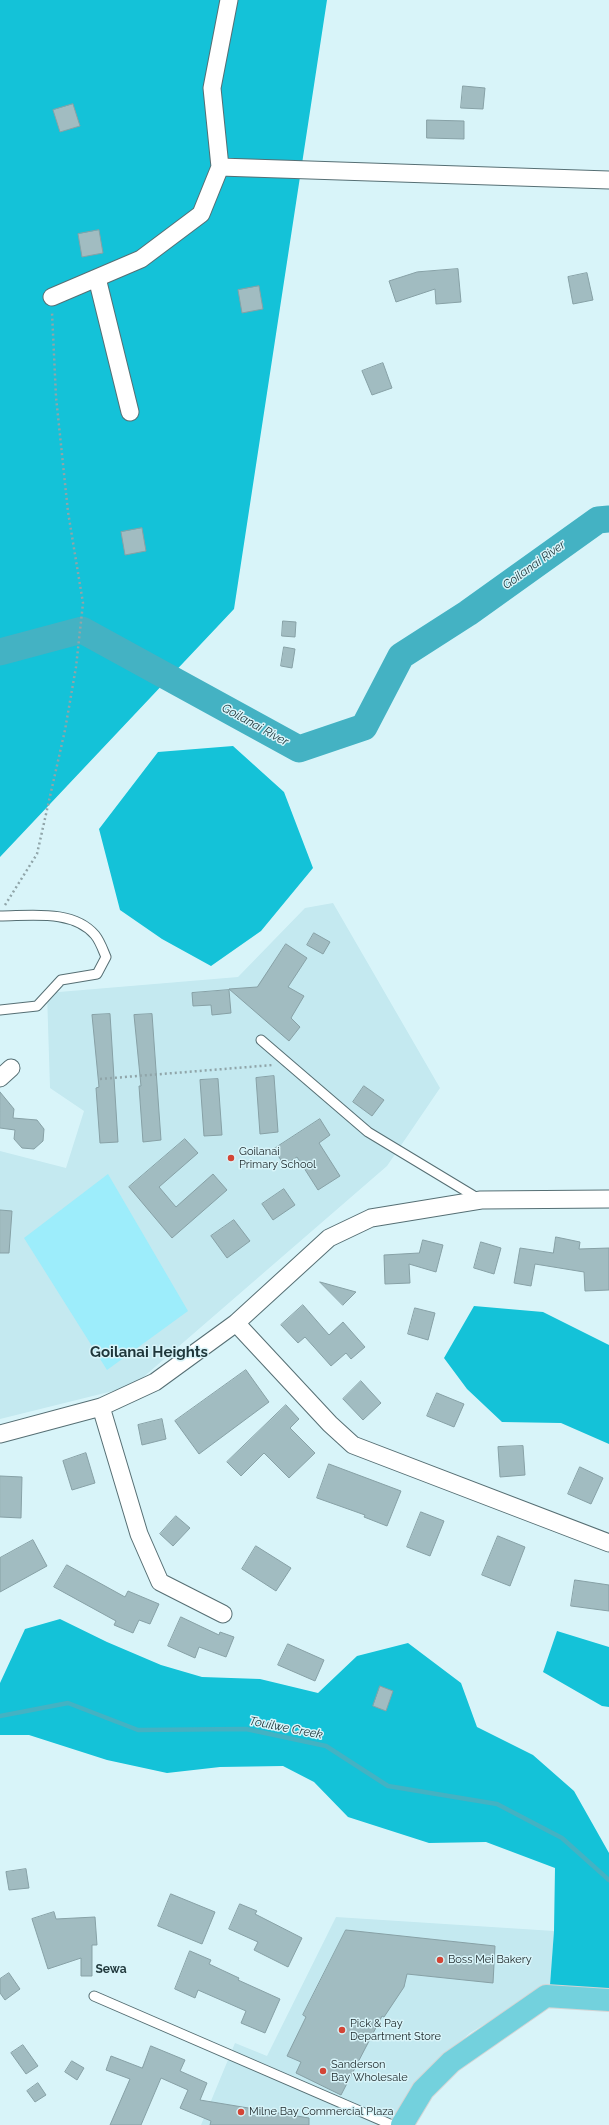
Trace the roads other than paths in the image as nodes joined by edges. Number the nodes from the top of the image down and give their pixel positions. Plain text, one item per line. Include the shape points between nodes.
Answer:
1 (229, 0) edge
2 (220, 167) junction
3 (609, 180) edge
4 (97, 278) junction
5 (52, 297) road end
6 (130, 412) dead end
7 (0, 916) edge
8 (0, 1010) edge
9 (261, 1040) dead end
10 (609, 1199) edge
11 (481, 1200) junction
12 (236, 1323) junction
13 (101, 1407) junction
14 (0, 1434) edge
15 (609, 1543) edge
16 (223, 1614) dead end
17 (94, 1996) dead end
18 (609, 2000) edge
19 (392, 2125) edge
20 (402, 2125) edge

1 - 2 street via 212,88
2 - 3 street
2 - 4 street via 201,214 140,259
4 - 5 street
4 - 6 street
7 - 8 lane via 42,916 77,921 95,935 106,957 97,974 61,980 36,1006
9 - 11 lane via 368,1132
10 - 11 street
11 - 12 street via 371,1218 329,1238
12 - 13 street via 155,1382
12 - 15 street via 330,1424 353,1445
13 - 14 street
13 - 16 street via 139,1534 160,1582
17 - 19 lane
18 - 20 main road via 546,1996 451,2062 423,2090

